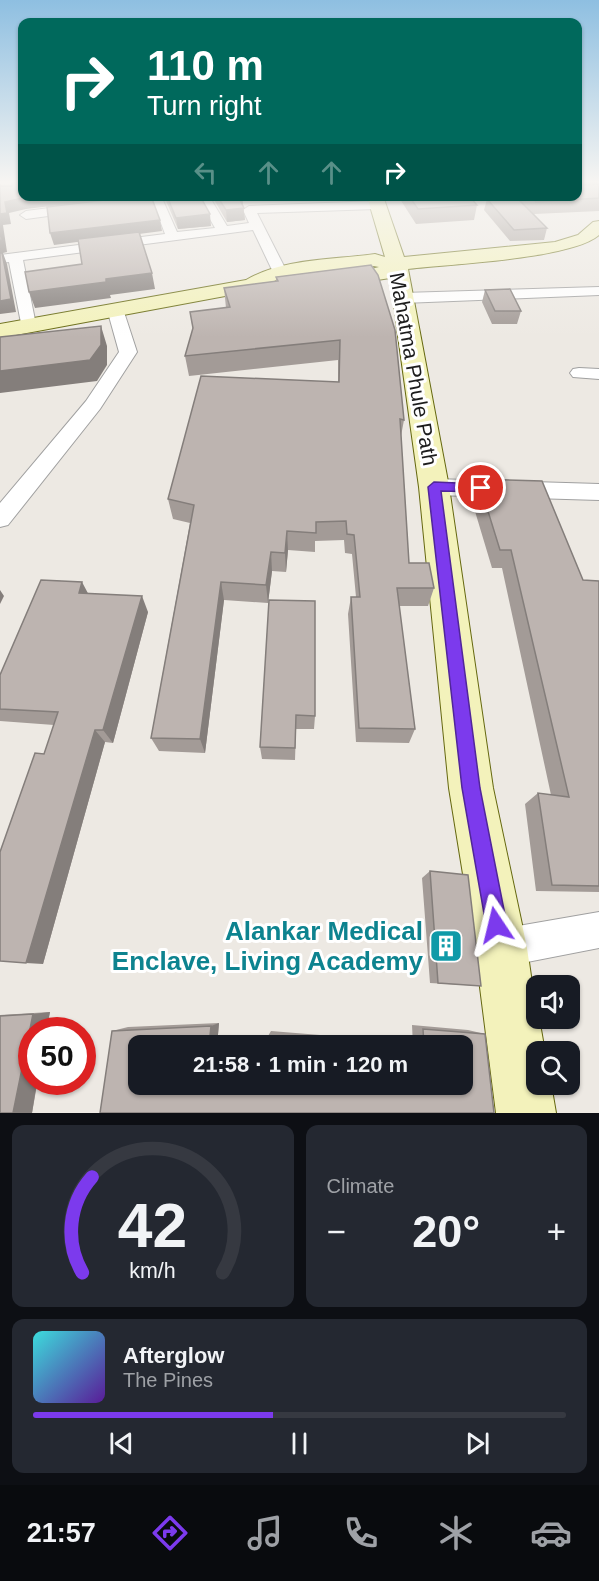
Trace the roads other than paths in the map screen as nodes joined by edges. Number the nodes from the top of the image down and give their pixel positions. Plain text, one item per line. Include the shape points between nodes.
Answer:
1 (171, 233) edge
2 (198, 233) edge
3 (260, 233) edge
4 (385, 233) edge
5 (591, 233) edge
6 (172, 236) junction
7 (7, 258) edge
8 (394, 265) junction
9 (280, 272) junction
10 (252, 285) junction
11 (599, 291) edge
12 (403, 298) junction
13 (115, 309) junction
14 (28, 325) junction
15 (0, 331) edge
16 (579, 373) dead end
17 (599, 374) edge
18 (434, 487) junction
19 (599, 492) edge
20 (0, 519) edge
21 (599, 930) edge
22 (501, 948) junction
23 (526, 1113) edge

1 - 6 street
2 - 6 street
3 - 9 street
4 - 8 street, Mahatma Phule Path
5 - 8 street via 584,239 556,247
6 - 7 street via 97,240
7 - 14 street
8 - 9 street via 375,260
8 - 10 street via 385,273 277,288
8 - 12 street, Mahatma Phule Path
9 - 10 street
10 - 13 street
11 - 12 street
12 - 18 street, Mahatma Phule Path
13 - 14 street
13 - 20 street via 128,352 93,405
14 - 15 street
16 - 17 street
18 - 19 street
18 - 22 street, Mahatma Phule Path via 471,788
21 - 22 street
22 - 23 street, Mahatma Phule Path

